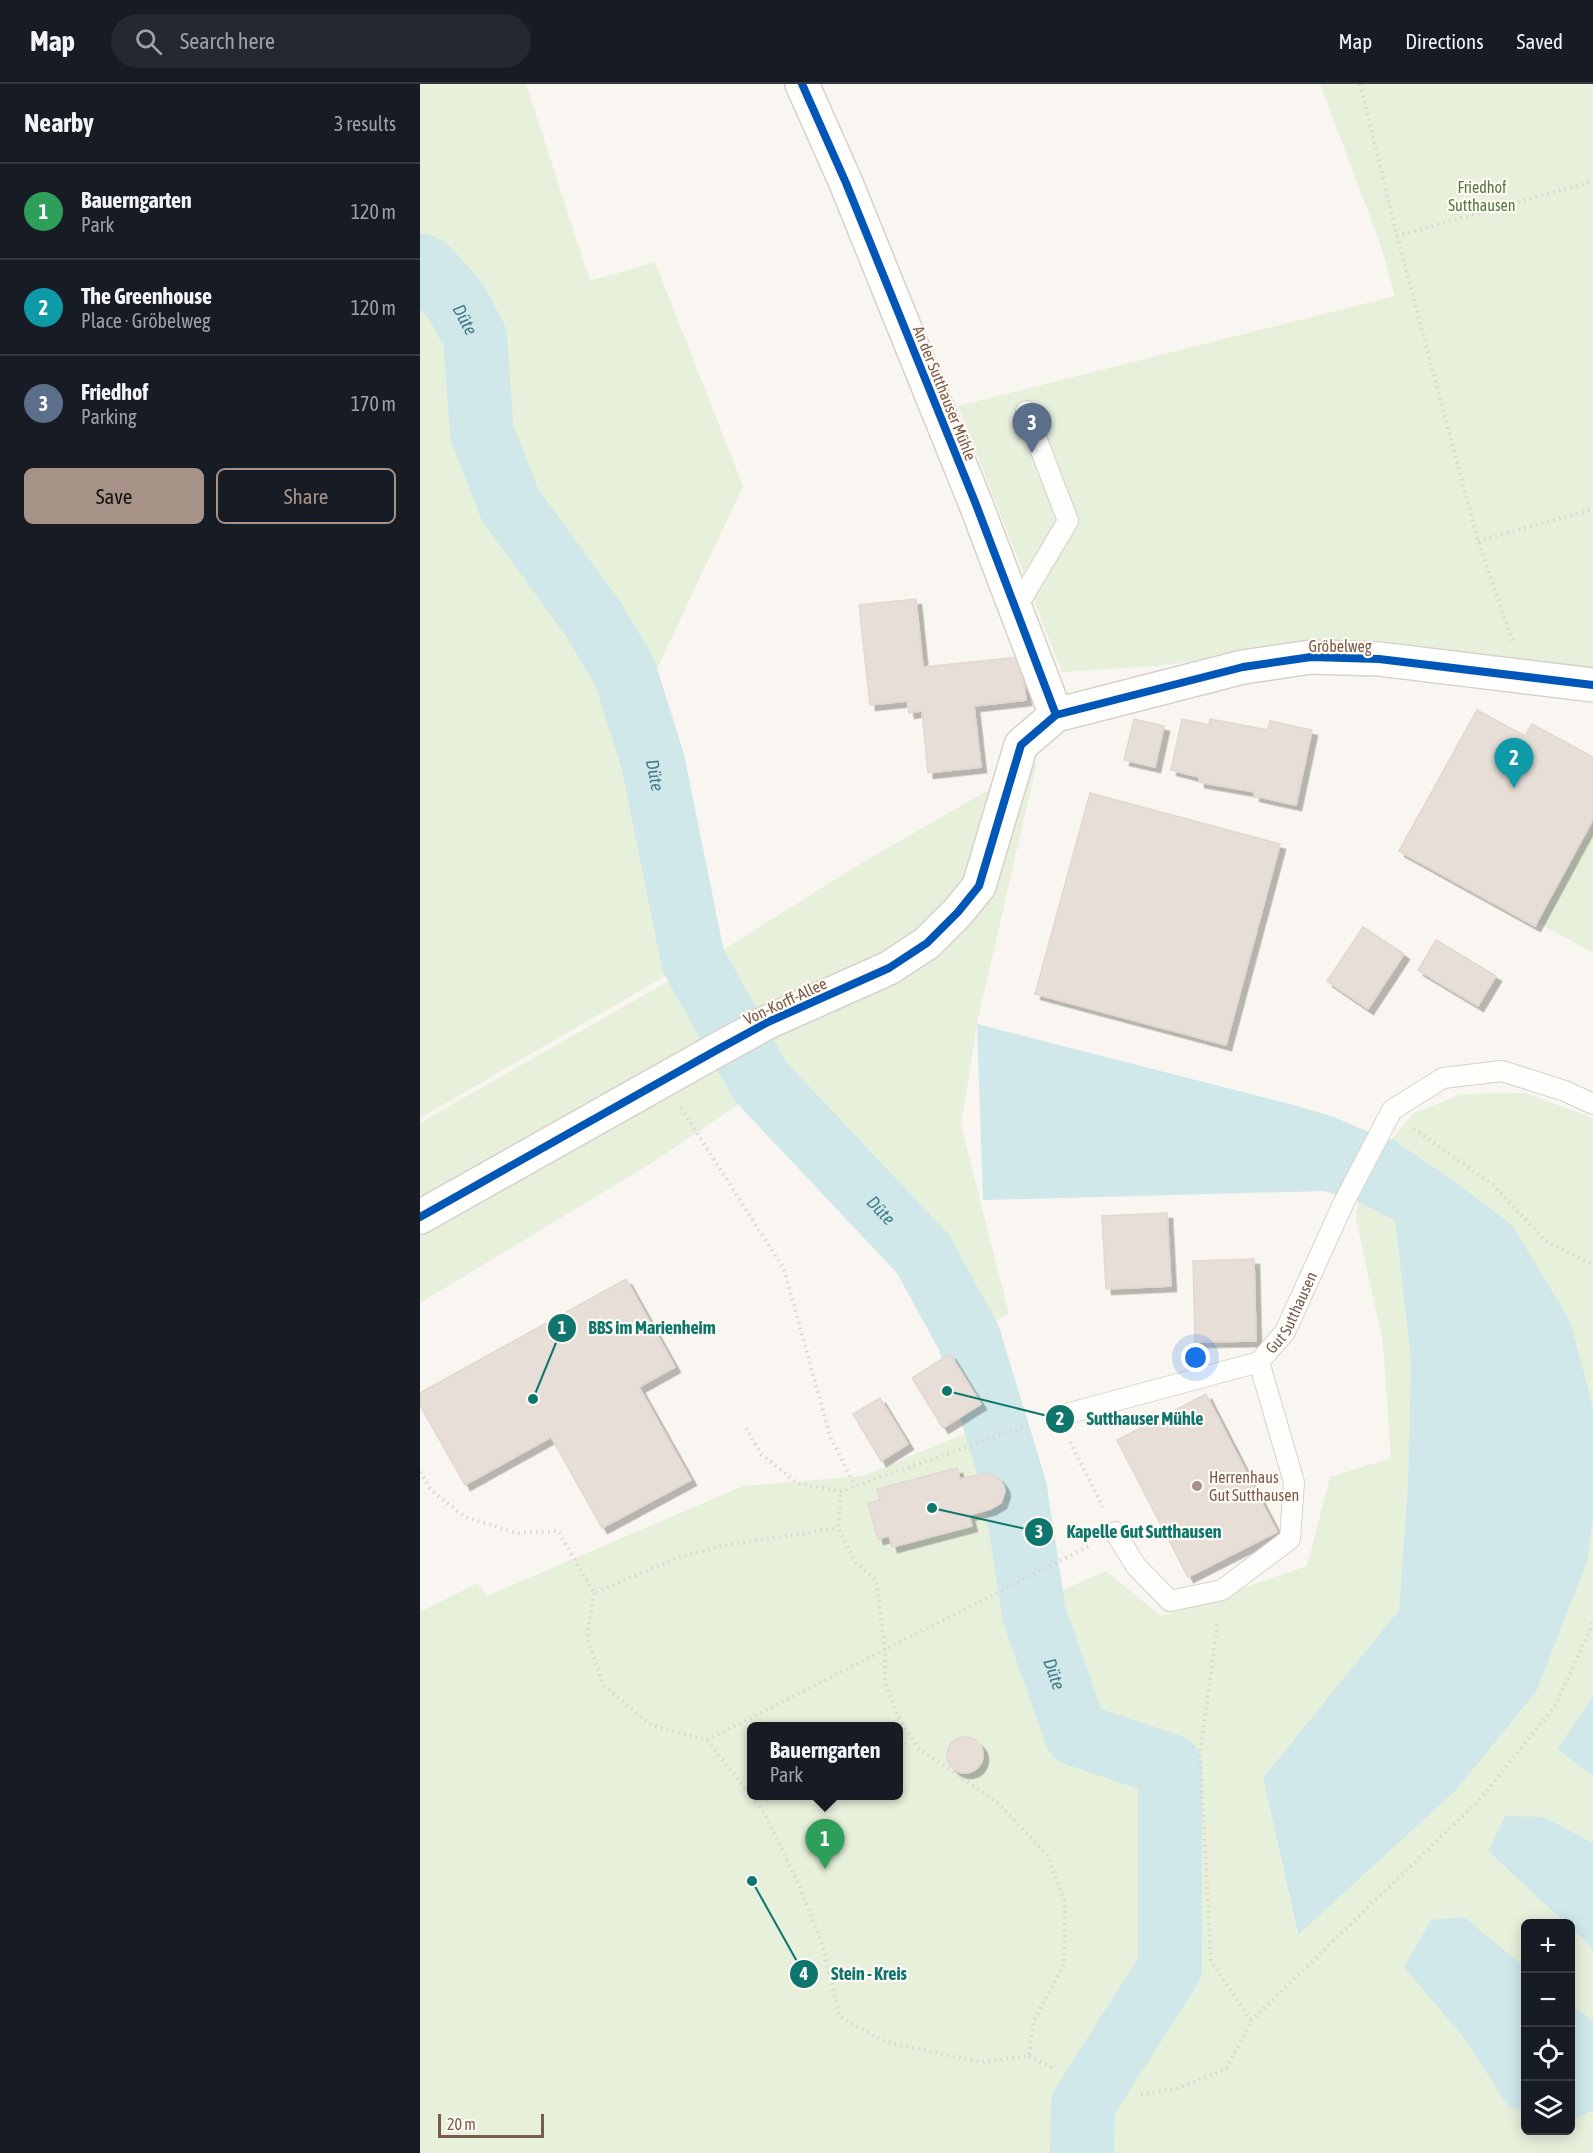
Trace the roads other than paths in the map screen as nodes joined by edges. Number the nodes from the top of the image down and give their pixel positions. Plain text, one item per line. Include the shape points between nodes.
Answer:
1 (802, 84) edge
2 (1026, 411) dead end
3 (1015, 610) junction
4 (1593, 685) edge
5 (1056, 715) junction
6 (1593, 1104) edge
7 (420, 1217) edge
8 (1259, 1362) junction
9 (1059, 1416) road end
10 (1116, 1532) road end

1 - 3 street, An der Sutthauser Mühle via 846,183
2 - 3 lane via 1068,521
3 - 5 street, An der Sutthauser Mühle
4 - 5 street, Gröbelweg via 1379,659 1311,657 1243,668
5 - 7 street, Von-Korff-Allee via 1021,745 979,886 927,943 889,968 768,1022
6 - 8 lane, Gut Sutthausen via 1502,1071 1443,1078 1392,1110 1344,1202 1285,1332
8 - 9 lane, Gut Sutthausen
8 - 10 lane via 1294,1482 1290,1539 1222,1590 1170,1601 1136,1566

